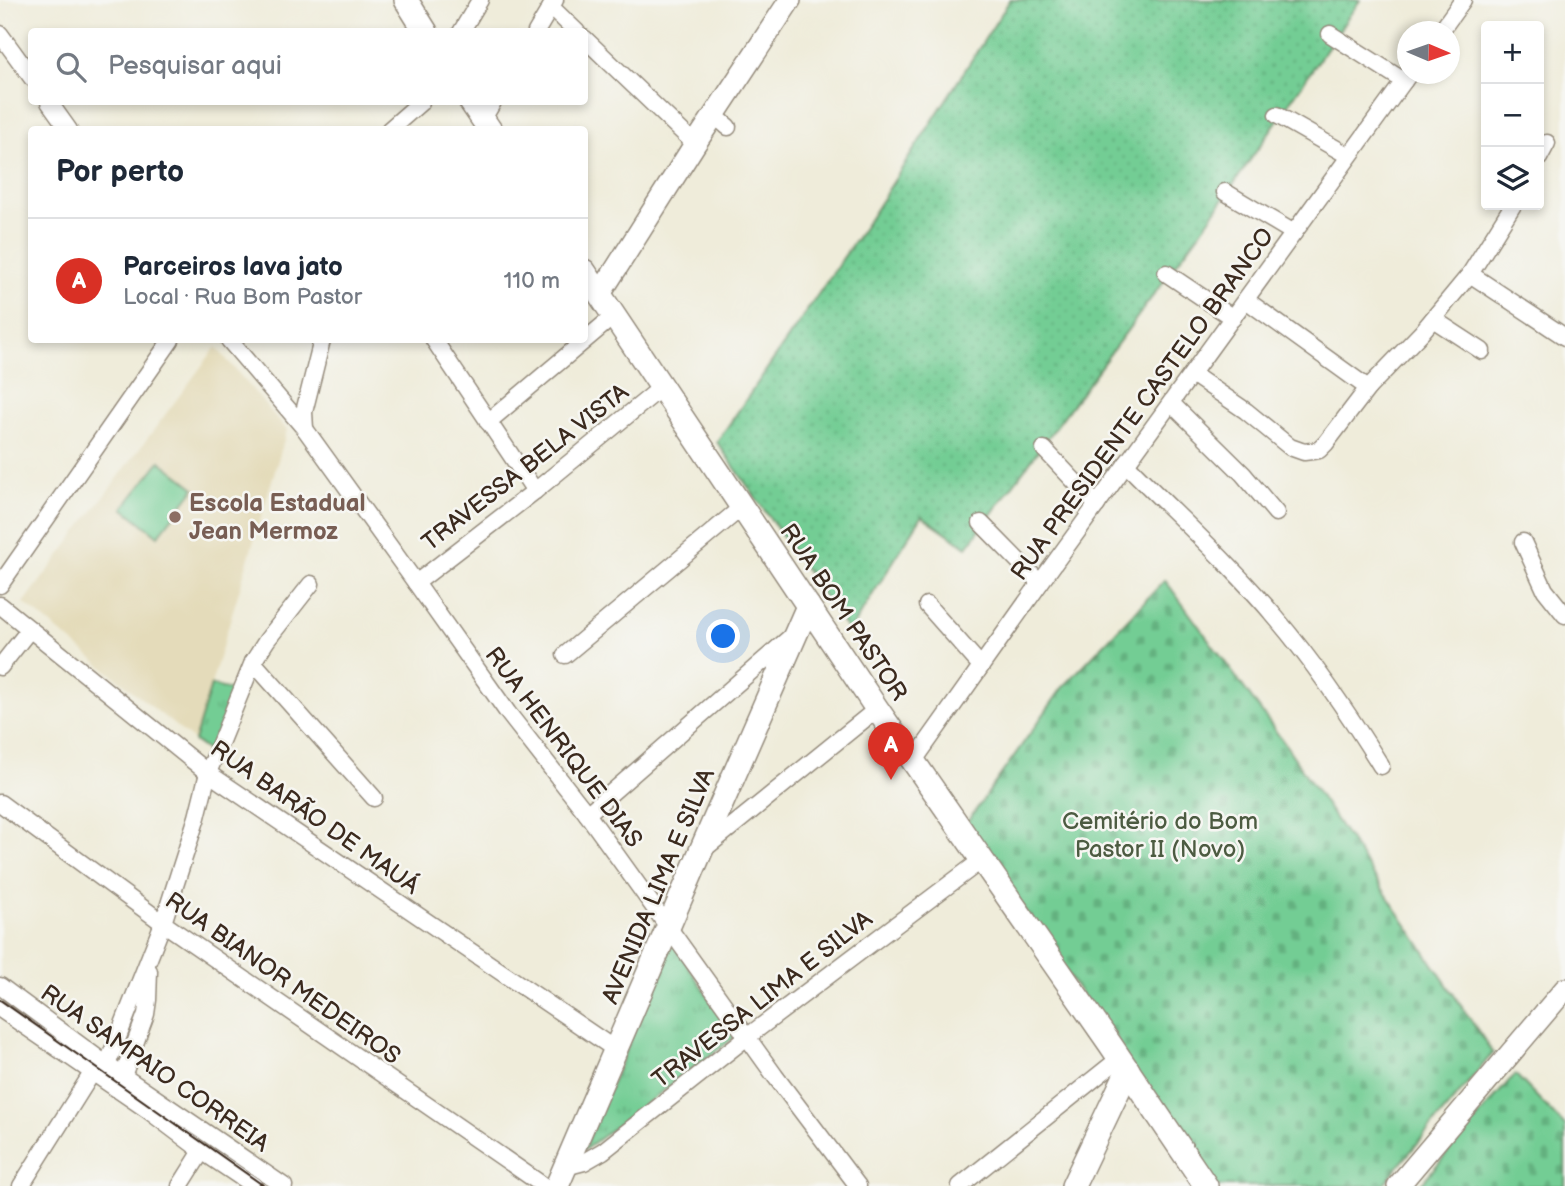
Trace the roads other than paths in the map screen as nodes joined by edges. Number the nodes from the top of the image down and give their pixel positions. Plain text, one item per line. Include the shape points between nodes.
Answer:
1 (406, 0) edge
2 (480, 0) edge
3 (790, 0) edge
4 (553, 3) edge
5 (1455, 3) edge
6 (1446, 21) edge
7 (424, 28) edge
8 (463, 28) edge
9 (538, 28) edge
10 (574, 28) edge
11 (0, 34) edge
12 (1330, 34) dead end
13 (588, 42) edge
14 (1397, 71) edge
15 (28, 72) edge
16 (1402, 84) edge
17 (51, 105) edge
18 (418, 105) edge
19 (1277, 115) dead end
20 (66, 126) edge
21 (394, 126) edge
22 (1547, 143) dead end
23 (695, 144) junction
24 (1544, 149) edge
25 (1349, 156) junction
26 (1225, 192) dead end
27 (1510, 210) edge
28 (1294, 233) junction
29 (1166, 273) dead end
30 (1470, 274) junction
31 (588, 277) edge
32 (600, 294) junction
33 (1246, 300) junction
34 (615, 315) junction
35 (1233, 318) junction
36 (1433, 319) junction
37 (1565, 337) edge
38 (588, 338) edge
39 (170, 343) edge
40 (232, 343) edge
41 (321, 343) edge
42 (436, 343) edge
43 (582, 343) edge
44 (1482, 351) dead end
45 (1192, 374) junction
46 (663, 387) junction
47 (1368, 388) junction
48 (1171, 403) junction
49 (488, 422) junction
50 (305, 429) junction
51 (1044, 449) dead end
52 (1126, 464) junction
53 (535, 491) junction
54 (1097, 505) junction
55 (742, 507) junction
56 (1276, 513) dead end
57 (981, 523) dead end
58 (1523, 542) dead end
59 (416, 583) junction
60 (1040, 583) junction
61 (311, 584) dead end
62 (0, 585) edge
63 (0, 605) edge
64 (927, 605) dead end
65 (808, 606) junction
66 (1565, 615) edge
67 (30, 629) junction
68 (796, 632) junction
69 (565, 655) dead end
70 (253, 662) junction
71 (981, 666) junction
72 (0, 667) edge
73 (877, 709) junction
74 (914, 762) junction
75 (1381, 766) dead end
76 (208, 773) junction
77 (374, 798) dead end
78 (0, 803) edge
79 (587, 814) junction
80 (700, 853) junction
81 (983, 859) junction
82 (163, 923) junction
83 (669, 929) junction
84 (149, 960) junction
85 (0, 986) edge
86 (1565, 989) edge
87 (0, 1009) edge
88 (747, 1037) junction
89 (616, 1050) junction
90 (100, 1069) junction
91 (1128, 1070) junction
92 (123, 1076) junction
93 (1108, 1128) junction
94 (202, 1151) junction
95 (561, 1177) edge
96 (238, 1181) edge
97 (21, 1186) edge
98 (180, 1186) edge
99 (254, 1186) edge
100 (284, 1186) edge
101 (544, 1186) edge
102 (858, 1186) edge
103 (960, 1186) edge
104 (1073, 1186) edge
105 (1088, 1186) edge
106 (1206, 1186) edge
107 (1398, 1186) edge

1 - 7 main road
2 - 8 street
3 - 23 street via 721,121
4 - 9 street
4 - 10 street
5 - 6 street
11 - 15 street
12 - 14 street
13 - 23 street
16 - 25 street, RUA PRESIDENTE CASTELO BRANCO
17 - 20 street
18 - 21 street
19 - 25 street
22 - 24 street
23 - 32 street
25 - 28 street, RUA PRESIDENTE CASTELO BRANCO
26 - 28 street
27 - 30 street
28 - 33 street, RUA PRESIDENTE CASTELO BRANCO
29 - 35 street
30 - 36 street
30 - 37 street
31 - 32 main road, RUA BOM PASTOR
32 - 34 main road, RUA BOM PASTOR
33 - 35 street, RUA PRESIDENTE CASTELO BRANCO
33 - 47 street
34 - 38 street
34 - 46 main road, RUA BOM PASTOR
35 - 45 street, RUA PRESIDENTE CASTELO BRANCO
36 - 44 street
36 - 47 street
39 - 62 street
40 - 50 street, RUA HENRIQUE DIAS
41 - 50 street via 304,412
42 - 49 street
43 - 49 street
45 - 47 street via 1290,447 1304,452 1319,450
45 - 48 street, RUA PRESIDENTE CASTELO BRANCO
46 - 53 street, TRAVESSA BELA VISTA
46 - 55 main road, RUA BOM PASTOR
48 - 52 street, RUA PRESIDENTE CASTELO BRANCO
48 - 56 street
49 - 53 street
50 - 59 street, RUA HENRIQUE DIAS
51 - 54 street
52 - 54 street, RUA PRESIDENTE CASTELO BRANCO
52 - 75 street via 1275,616 1345,708
53 - 59 street, TRAVESSA BELA VISTA
54 - 60 street, RUA PRESIDENTE CASTELO BRANCO
55 - 65 main road, RUA BOM PASTOR
55 - 69 street
57 - 60 street
58 - 66 street via 1545,590
59 - 79 street, RUA HENRIQUE DIAS
60 - 71 street, RUA PRESIDENTE CASTELO BRANCO
61 - 70 street
63 - 67 street, RUA BARÃO DE MAUÁ
64 - 71 street
65 - 68 main road, AVENIDA LIMA E SILVA
65 - 73 main road, RUA BOM PASTOR
67 - 72 street
67 - 76 street, RUA BARÃO DE MAUÁ
68 - 79 street
68 - 80 main road, AVENIDA LIMA E SILVA
70 - 76 street
70 - 77 street
71 - 74 street, RUA PRESIDENTE CASTELO BRANCO
73 - 74 main road, RUA BOM PASTOR
73 - 80 street
74 - 81 main road, RUA BOM PASTOR
76 - 82 street
76 - 89 street, RUA BARÃO DE MAUÁ
78 - 82 street, RUA BIANOR MEDEIROS
79 - 83 street, RUA HENRIQUE DIAS
80 - 83 main road, AVENIDA LIMA E SILVA
81 - 88 street, TRAVESSA LIMA E SILVA
81 - 91 main road, RUA BOM PASTOR
82 - 84 street
82 - 101 street, RUA BIANOR MEDEIROS
83 - 88 street, RUA HENRIQUE DIAS
83 - 89 main road, AVENIDA LIMA E SILVA
84 - 90 street
84 - 92 street via 146,1014
85 - 90 street, RUA SAMPAIO CORREIA
86 - 107 street
87 - 90 street, RUA SAMPAIO CORREIA
88 - 95 street, TRAVESSA LIMA E SILVA via 603,1151
88 - 102 street, RUA HENRIQUE DIAS
89 - 95 main road, AVENIDA LIMA E SILVA
90 - 92 street, RUA SAMPAIO CORREIA
90 - 94 street, RUA SAMPAIO CORREIA
90 - 97 street
91 - 93 main road
91 - 103 street
91 - 106 main road, RUA BOM PASTOR
92 - 100 street, RUA SAMPAIO CORREIA
93 - 104 main road
93 - 105 main road
94 - 96 street, RUA SAMPAIO CORREIA
94 - 98 street
96 - 99 street, RUA SAMPAIO CORREIA

